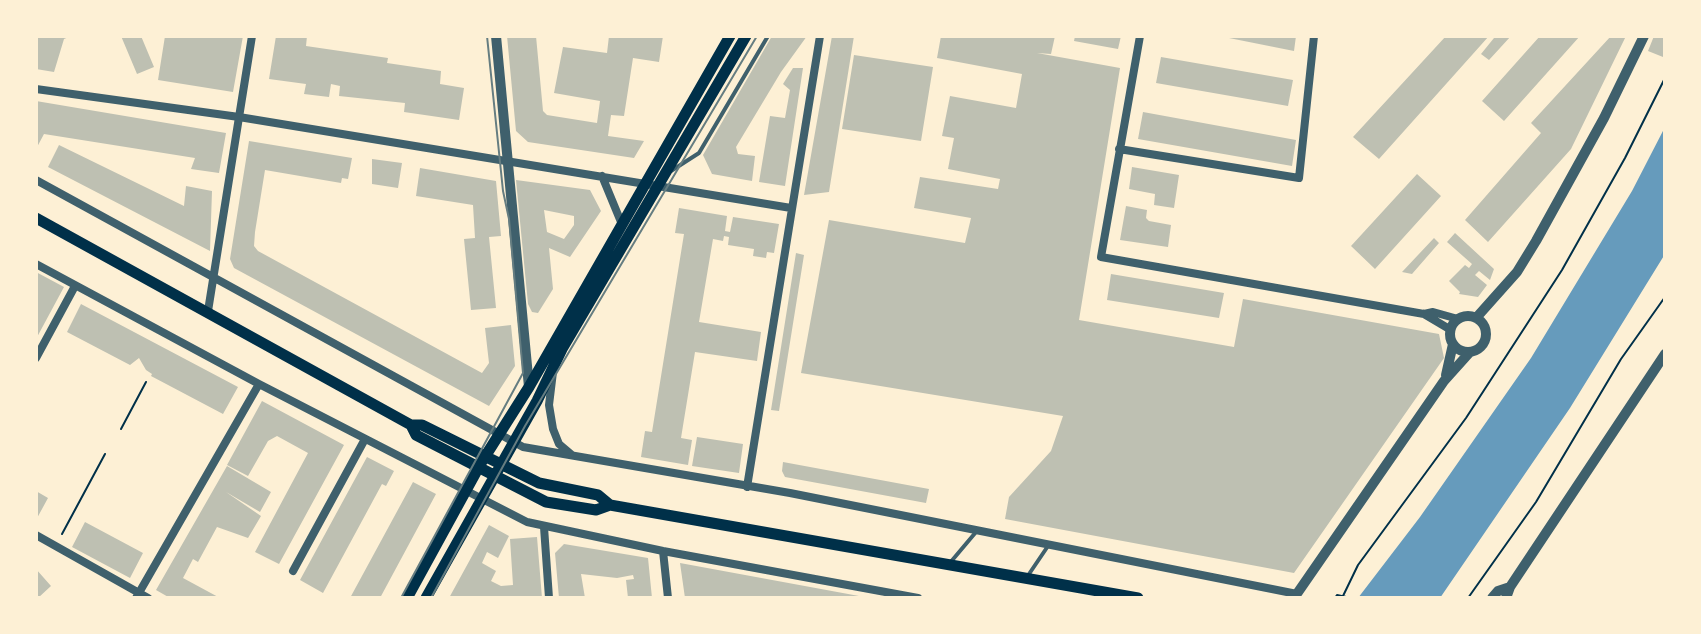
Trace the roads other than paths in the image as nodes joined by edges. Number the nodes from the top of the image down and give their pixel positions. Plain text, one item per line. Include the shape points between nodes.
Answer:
1 (252, 36) edge
2 (496, 36) edge
3 (730, 36) edge
4 (746, 36) edge
5 (768, 36) edge
6 (820, 36) edge
7 (1140, 36) edge
8 (1314, 36) edge
9 (1644, 36) edge
10 (36, 89) edge
11 (239, 117) junction
12 (1119, 149) junction
13 (509, 159) junction
14 (665, 174) junction
15 (602, 176) junction
16 (36, 180) edge
17 (644, 183) junction
18 (659, 185) junction
19 (791, 208) junction
20 (36, 218) edge
21 (621, 222) junction
22 (36, 264) edge
23 (214, 277) junction
24 (75, 286) junction
25 (208, 311) junction
26 (1424, 314) junction
27 (1476, 318) junction
28 (1458, 319) junction
29 (1451, 330) junction
30 (1453, 344) junction
31 (1470, 352) junction
32 (1665, 354) edge
33 (36, 358) edge
34 (555, 365) junction
35 (1444, 381) junction
36 (259, 384) junction
37 (529, 387) junction
38 (411, 425) junction
39 (500, 435) junction
40 (365, 439) junction
41 (512, 442) junction
42 (486, 456) junction
43 (576, 457) junction
44 (500, 463) junction
45 (478, 469) junction
46 (493, 476) junction
47 (747, 487) junction
48 (465, 492) junction
49 (480, 499) junction
50 (610, 505) junction
51 (544, 527) junction
52 (976, 532) junction
53 (36, 535) edge
54 (1048, 546) junction
55 (663, 551) junction
56 (948, 565) junction
57 (293, 571) dead end
58 (1025, 579) junction
59 (1508, 592) edge
60 (141, 596) edge
61 (1296, 596) edge
62 (407, 598) edge
63 (426, 598) edge
64 (549, 598) edge
65 (668, 598) edge
66 (918, 598) edge
67 (1138, 598) edge
68 (1492, 598) edge

1 - 11 street
2 - 13 street
3 - 17 main road
4 - 14 main road
5 - 14 lane via 699,153
6 - 19 street
7 - 12 street
8 - 12 street via 1299,178
9 - 27 street via 1536,241 1517,272
10 - 11 street
11 - 13 street
11 - 23 street
12 - 26 street via 1101,257
13 - 15 street
13 - 37 street
14 - 18 main road
15 - 17 street
15 - 21 street
16 - 23 street
17 - 18 street
17 - 21 main road
18 - 19 street
18 - 34 main road
19 - 47 street
20 - 25 main road
21 - 37 main road
22 - 24 street
23 - 25 street
23 - 39 street
24 - 33 street
24 - 36 street
25 - 38 main road
26 - 28 street
26 - 29 street
27 - 28 street
27 - 31 street via 1486,336 1481,347
28 - 29 street
29 - 30 street
30 - 31 street
30 - 35 street
31 - 35 street
32 - 59 street
34 - 41 main road
34 - 43 street via 549,405 553,429 559,444
35 - 61 street
36 - 40 street
36 - 60 street
37 - 39 main road
38 - 42 main road via 422,425
38 - 45 main road via 416,435
39 - 41 street
39 - 42 main road
40 - 48 street
40 - 57 street
41 - 43 street
41 - 44 main road
42 - 44 main road
42 - 45 main road
43 - 47 street
44 - 46 main road
44 - 50 main road via 539,483 598,495
45 - 46 main road
45 - 48 main road
46 - 49 main road
46 - 50 main road via 546,502 596,510
47 - 52 street
48 - 49 street
48 - 62 main road
49 - 51 street
49 - 63 main road
50 - 56 main road
51 - 55 street
51 - 64 street
52 - 54 street
52 - 56 lane
53 - 60 street
54 - 58 lane
54 - 61 street
55 - 65 street
55 - 66 street
56 - 58 main road
58 - 67 main road
59 - 68 street via 1498,591

